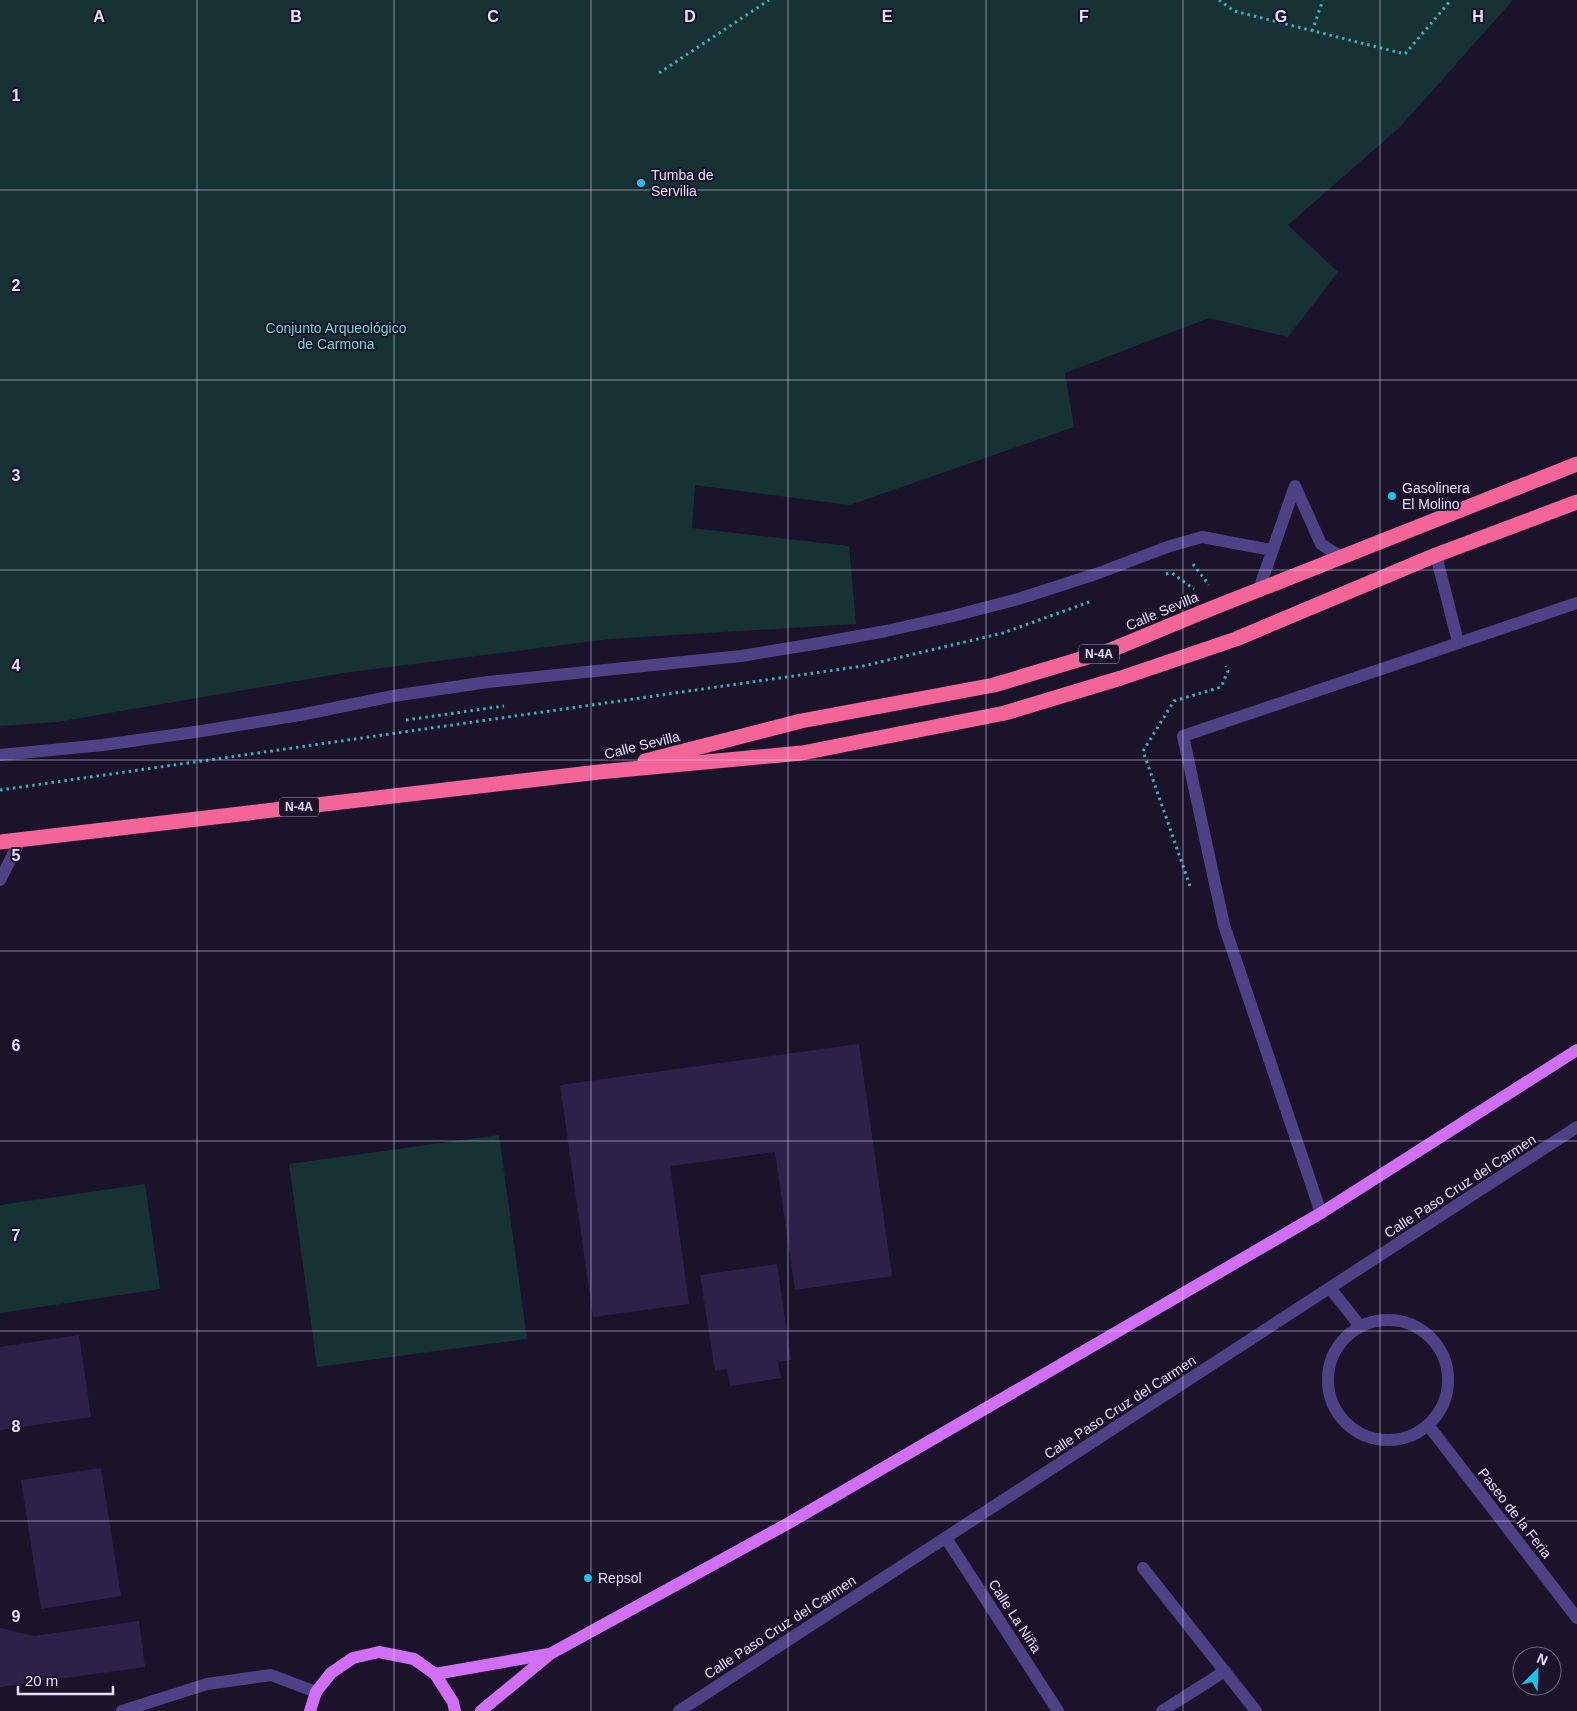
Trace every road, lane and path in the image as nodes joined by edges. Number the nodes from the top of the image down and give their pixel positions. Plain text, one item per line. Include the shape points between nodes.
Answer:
1 (769, 0) edge
2 (1219, 0) edge
3 (1323, 0) edge
4 (1451, 0) edge
5 (1312, 30) junction
6 (659, 73) dead end
7 (1577, 464) edge
8 (1577, 502) edge
9 (1272, 550) junction
10 (1436, 555) junction
11 (1340, 557) junction
12 (1259, 589) junction
13 (1577, 603) edge
14 (1458, 642) junction
15 (0, 755) edge
16 (599, 772) junction
17 (21, 839) junction
18 (0, 842) edge
19 (0, 880) edge
20 (1577, 1050) edge
21 (1577, 1128) edge
22 (1321, 1213) junction
23 (1330, 1288) junction
24 (1360, 1326) junction
25 (1428, 1425) junction
26 (946, 1538) junction
27 (1143, 1568) dead end
28 (1577, 1618) edge
29 (550, 1654) junction
30 (1225, 1671) junction
31 (436, 1674) junction
32 (316, 1692) junction
33 (122, 1711) edge
34 (310, 1711) edge
35 (455, 1711) edge
36 (481, 1711) edge
37 (679, 1711) edge
38 (1058, 1711) edge
39 (1162, 1711) edge
40 (1256, 1711) edge

1 - 6 path
2 - 5 path via 1234,11
3 - 5 path
4 - 5 path via 1405,54
7 - 11 highway, Calle Sevilla / N-4A
8 - 10 highway, Calle Sevilla / N-4A
9 - 11 street via 1295,486 1321,544
9 - 12 street
9 - 15 street via 1202,537 1018,598 820,644 741,656 488,682 202,731
10 - 14 street
10 - 16 highway, Calle Sevilla / N-4A via 1236,639 1005,713 802,753
11 - 12 highway, Calle Sevilla / N-4A
12 - 16 highway, Calle Sevilla / N-4A via 1111,650 994,685 800,721
13 - 14 street
14 - 22 street via 1183,736 1224,925
16 - 17 highway, N-4A
17 - 18 highway, N-4A
17 - 19 street
20 - 22 main road
21 - 23 street, Calle Paso Cruz del Carmen
22 - 29 main road via 787,1524
23 - 24 street
23 - 26 street, Calle Paso Cruz del Carmen
24 - 25 street via 1378,1320 1398,1320 1432,1338 1443,1354 1448,1392 1441,1410
24 - 25 street via 1344,1339 1333,1356 1328,1376 1330,1396 1339,1414 1353,1428 1371,1438 1392,1440 1411,1436
25 - 28 street, Paseo de la Feria
26 - 37 street, Calle Paso Cruz del Carmen
26 - 38 street, Calle La Niña
27 - 30 street
29 - 31 main road
29 - 36 main road
30 - 39 street
30 - 40 street
31 - 32 main road via 414,1659 379,1652 353,1658 331,1672
31 - 35 main road via 454,1702
32 - 33 street via 271,1674 207,1684
32 - 34 main road

